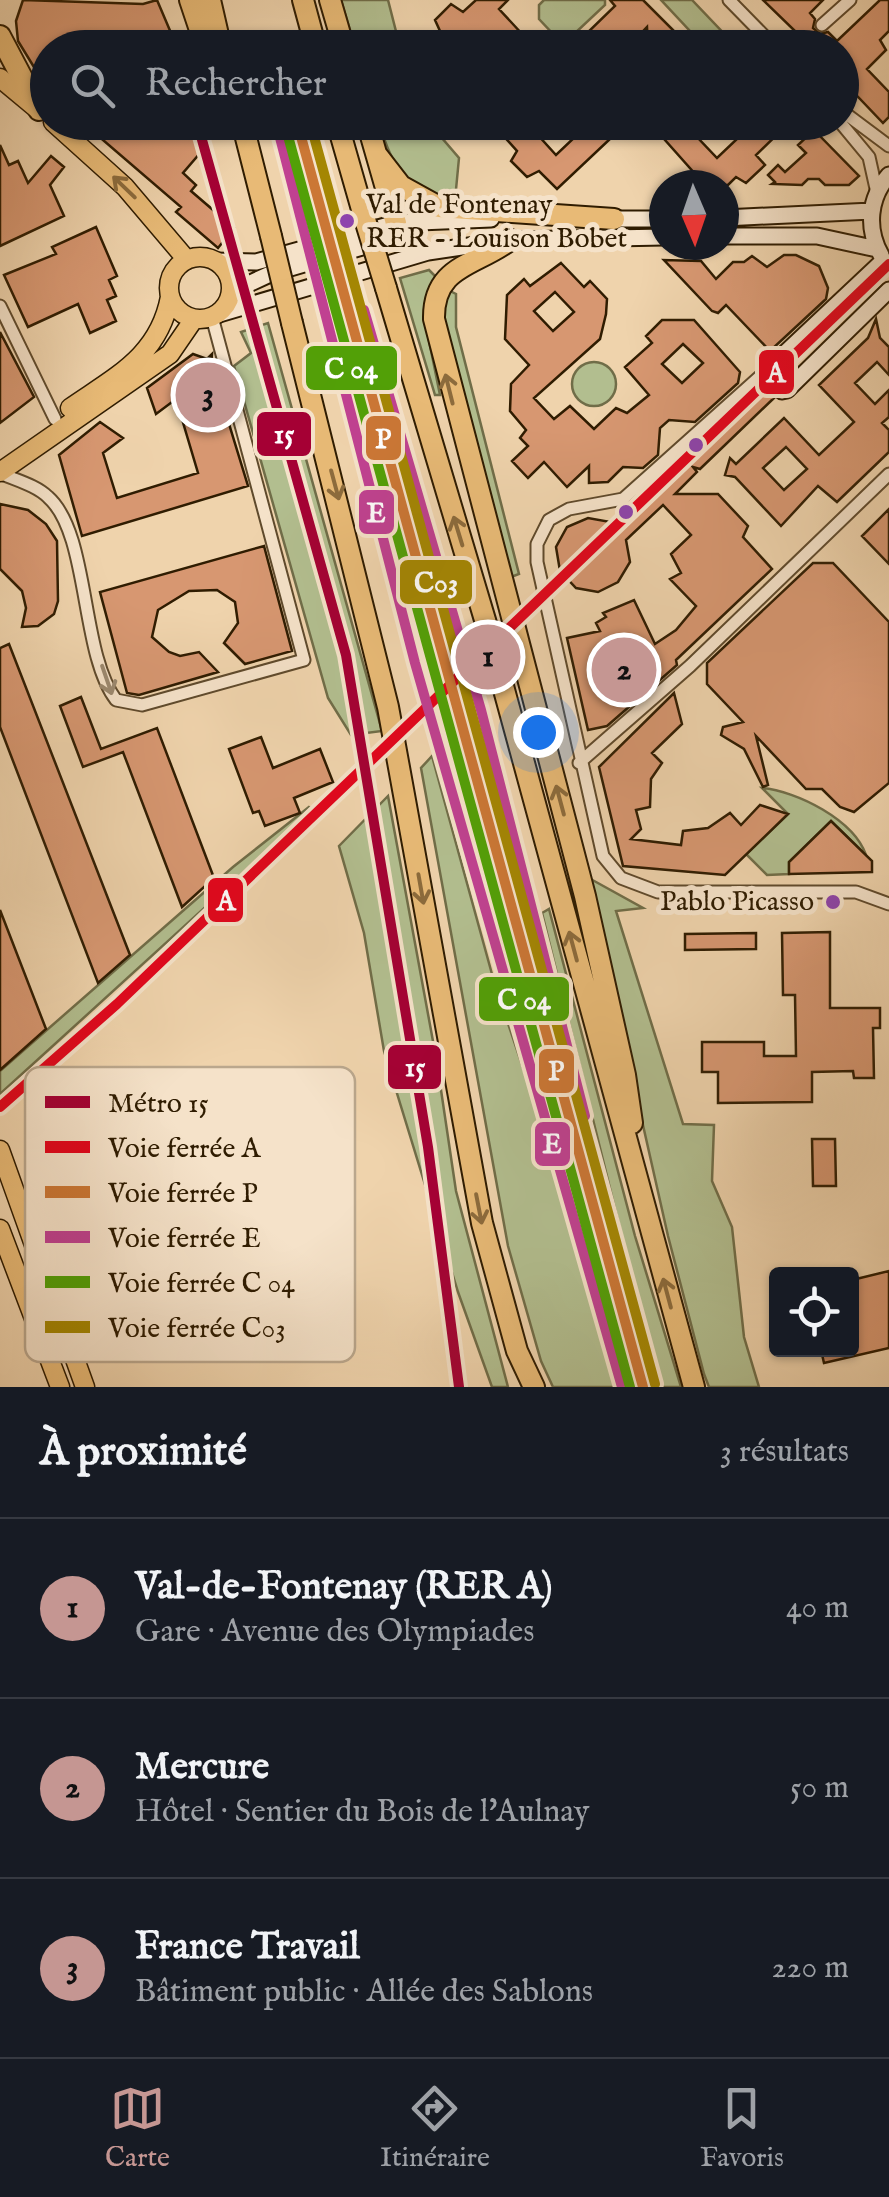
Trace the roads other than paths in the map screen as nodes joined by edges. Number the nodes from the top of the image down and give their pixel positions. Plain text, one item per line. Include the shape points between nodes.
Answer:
1 (190, 0) edge
2 (210, 0) edge
3 (303, 0) edge
4 (330, 0) edge
5 (729, 0) edge
6 (850, 0) edge
7 (822, 25) dead end
8 (200, 30) edge
9 (218, 30) edge
10 (311, 30) edge
11 (339, 30) edge
12 (758, 30) edge
13 (0, 36) edge
14 (0, 78) edge
15 (30, 89) edge
16 (30, 103) edge
17 (859, 124) edge
18 (72, 140) edge
19 (246, 140) edge
20 (342, 140) edge
21 (372, 140) edge
22 (855, 140) edge
23 (889, 146) edge
24 (377, 155) junction
25 (881, 173) edge
26 (872, 210) junction
27 (739, 217) edge
28 (614, 219) junction
29 (649, 219) edge
30 (396, 223) junction
31 (739, 236) edge
32 (649, 237) edge
33 (510, 240) junction
34 (883, 259) edge
35 (187, 260) junction
36 (215, 261) junction
37 (889, 290) edge
38 (231, 292) junction
39 (170, 297) junction
40 (0, 306) edge
41 (207, 317) junction
42 (766, 371) junction
43 (55, 419) junction
44 (0, 457) edge
45 (0, 472) edge
46 (889, 474) edge
47 (579, 764) junction
48 (889, 904) edge
49 (0, 1150) edge
50 (642, 1204) junction
51 (25, 1219) edge
52 (0, 1229) edge
53 (25, 1295) edge
54 (518, 1351) junction
55 (51, 1362) edge
56 (77, 1362) edge
57 (60, 1387) edge
58 (86, 1387) edge
59 (522, 1387) edge
60 (534, 1387) edge
61 (694, 1387) edge

1 - 8 highway
2 - 9 highway
3 - 10 highway
4 - 11 highway
5 - 12 street
6 - 7 street
13 - 15 highway
14 - 16 main road
17 - 23 street
35 -> 18 main road via 125,187
19 -> 54 highway, bridge via 388,708 482,1223
50 -> 20 highway, bridge via 490,638
21 - 24 highway
22 - 25 street
24 - 28 highway via 401,186 438,207
24 - 30 highway
25 - 26 main road
26 - 27 main road
26 - 34 main road
28 - 29 main road
28 - 30 main road
30 - 36 main road via 256,262
30 - 38 main road via 393,238
31 - 34 main road via 817,236
32 - 33 main road
33 - 41 main road via 420,254
50 -> 33 highway via 625,1075 584,896 434,319 448,274
34 - 42 main road
35 - 36 main road
35 - 39 main road via 170,280
36 - 38 main road via 228,274
37 - 42 main road via 787,390
38 - 41 main road
39 - 41 main road via 179,311
39 - 43 main road via 162,331 146,352
40 - 43 street
41 - 45 main road via 170,354
45 -> 41 street via 41,491 64,519 116,700 142,705 304,660
42 - 47 street via 623,498 569,508 549,520 536,550
43 - 44 main road
46 - 47 street
47 - 48 street via 603,856 629,883 658,892 856,892
49 - 51 main road
61 -> 50 highway
52 - 53 main road
54 - 59 highway
54 - 60 highway
55 - 57 main road
56 - 58 main road

